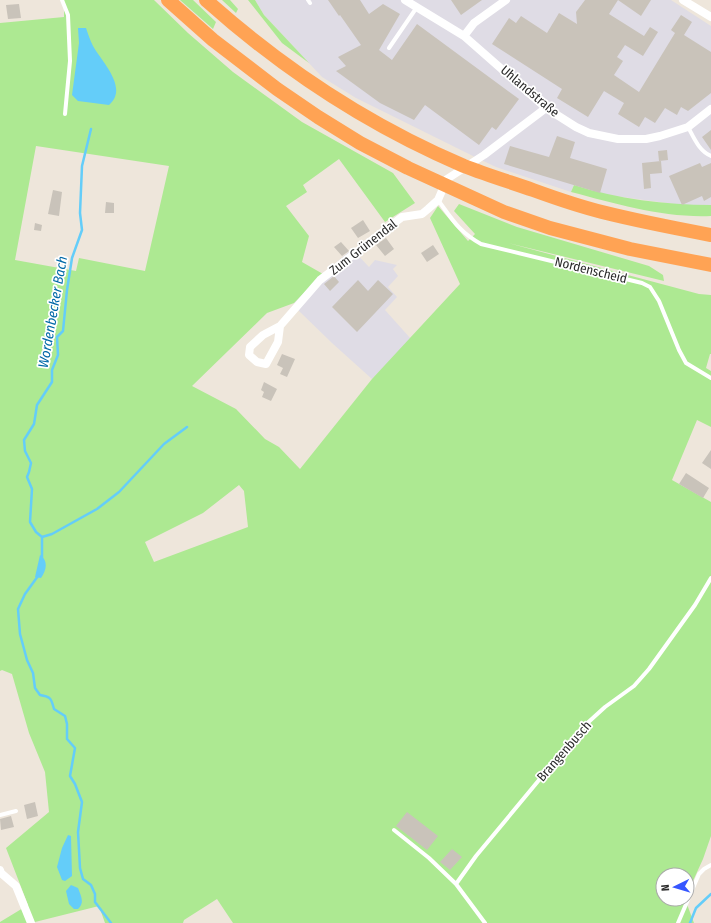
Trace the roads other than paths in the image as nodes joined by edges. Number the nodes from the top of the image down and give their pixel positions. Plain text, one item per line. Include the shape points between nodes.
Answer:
1 (62, 0) edge
2 (168, 0) edge
3 (206, 0) edge
4 (404, 0) edge
5 (506, 0) edge
6 (683, 0) edge
7 (417, 7) junction
8 (711, 17) edge
9 (464, 36) junction
10 (389, 48) dead end
11 (546, 108) junction
12 (711, 109) edge
13 (65, 114) dead end
14 (688, 127) junction
15 (711, 156) edge
16 (438, 200) junction
17 (646, 222) junction
18 (711, 226) edge
19 (711, 235) edge
20 (710, 265) edge
21 (280, 326) junction
22 (711, 378) edge
23 (711, 578) edge
24 (16, 811) dead end
25 (0, 815) edge
26 (394, 830) dead end
27 (711, 865) edge
28 (0, 870) edge
29 (456, 884) junction
30 (31, 923) edge
31 (485, 923) edge
32 (678, 923) edge

1 - 13 lane via 68,15 70,61
2 - 20 highway via 240,62 312,113 360,143 408,168 504,212 550,228 593,240
3 - 17 highway via 256,42 324,91 373,120 464,166 600,212
4 - 7 street, Uhlandstraße
5 - 9 street via 474,23
6 - 8 street
7 - 9 street, Uhlandstraße
7 - 10 lane
9 - 11 street, Uhlandstraße
11 - 14 street, Uhlandstraße via 589,133 618,139 646,139
11 - 16 street, Zum Grünendal via 484,155 447,179
12 - 14 street, Uhlandstraße
14 - 15 lane via 697,144
16 - 21 street, Zum Grünendal via 422,214 402,217 320,280
16 - 22 lane, Nordenscheid via 458,228 481,244 650,286 686,363
17 - 18 highway
17 - 19 highway
21 - 21 street, Zum Grünendal via 278,342 266,364 257,362 249,356 250,347 263,335
23 - 29 lane, Brangenbusch via 650,669 634,686 583,727 476,856
24 - 25 lane
26 - 29 lane
27 - 32 lane via 699,874
28 - 30 street via 16,886
29 - 31 lane

